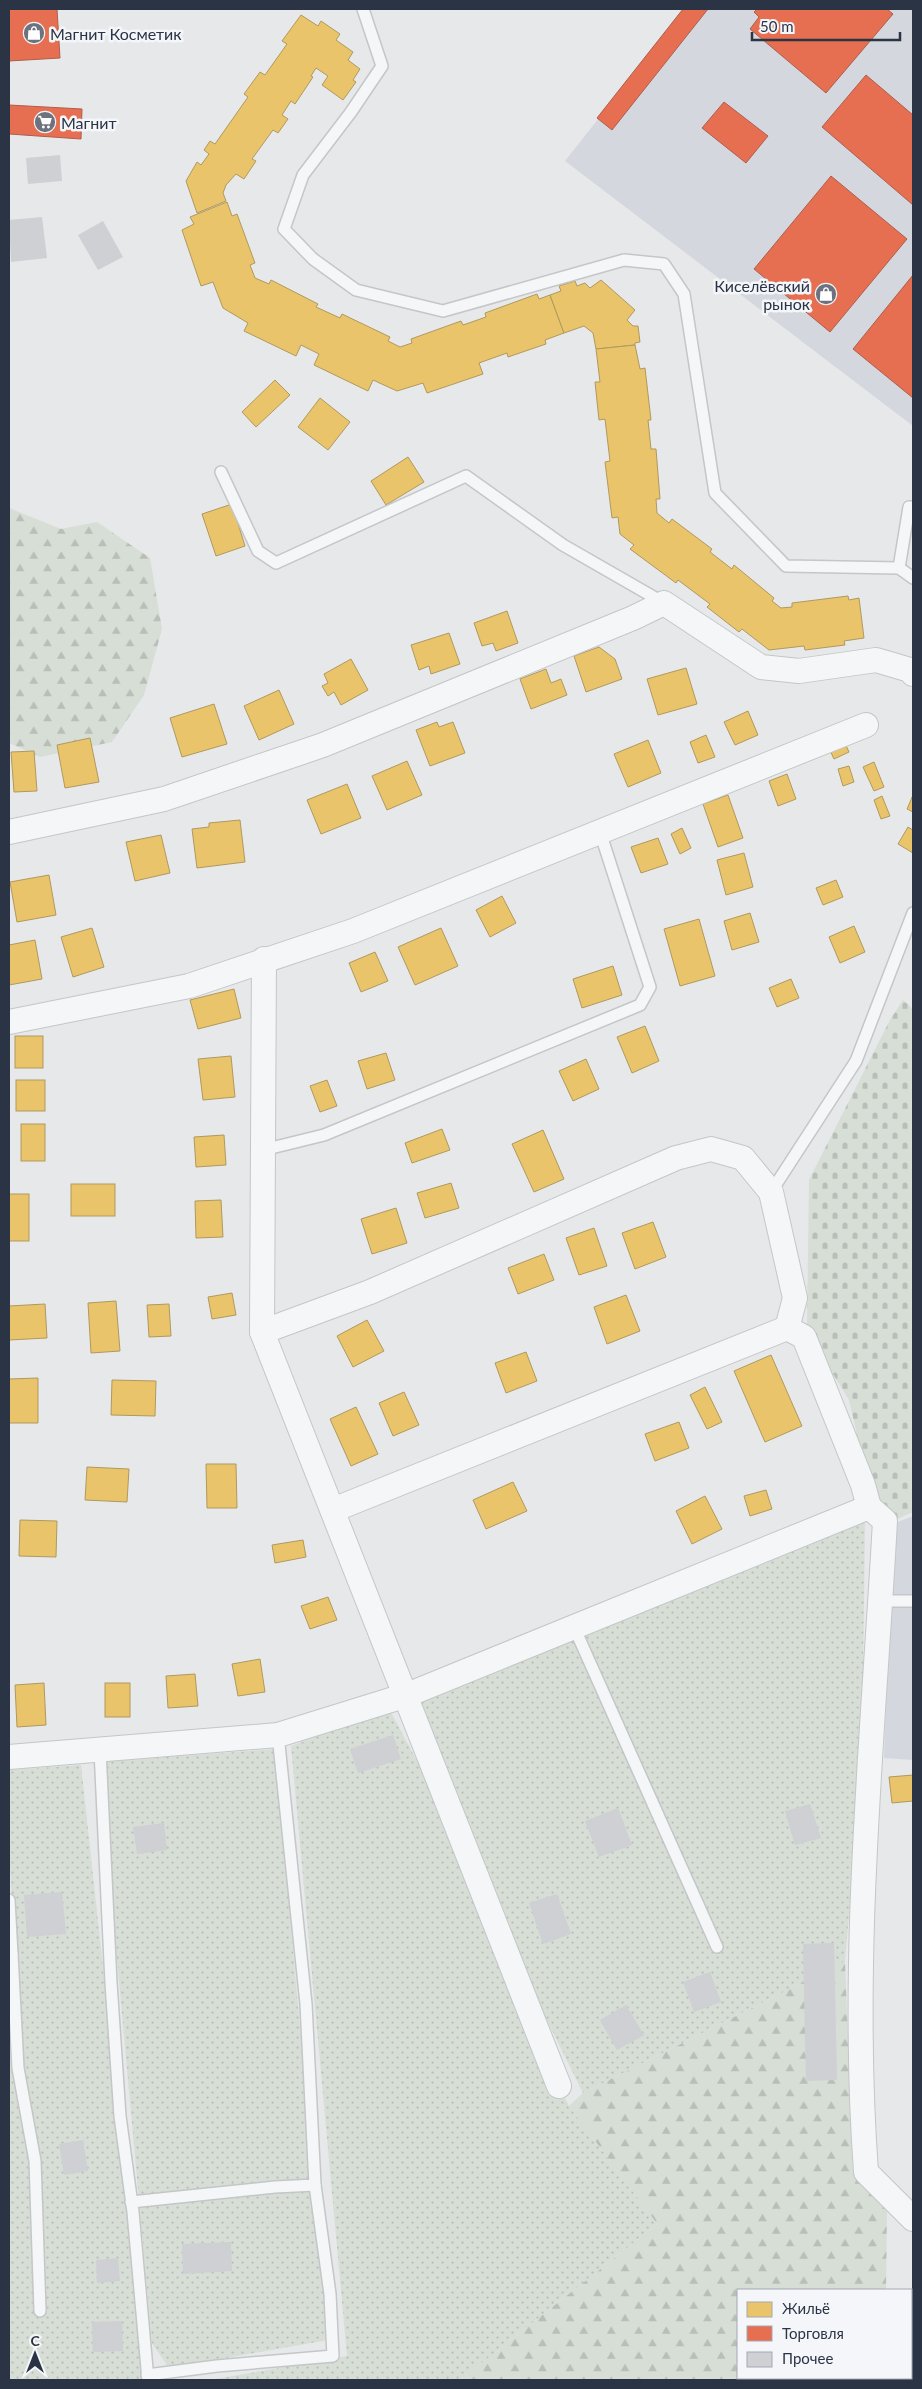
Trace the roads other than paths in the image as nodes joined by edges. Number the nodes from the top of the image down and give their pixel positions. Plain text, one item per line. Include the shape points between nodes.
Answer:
1 (363, 9) edge
2 (221, 472) dead end
3 (913, 507) edge
4 (899, 568) junction
5 (913, 578) edge
6 (664, 603) junction
7 (913, 674) edge
8 (866, 725) dead end
9 (9, 832) edge
10 (600, 832) junction
11 (913, 912) edge
12 (264, 960) junction
13 (9, 1022) edge
14 (263, 1150) junction
15 (771, 1192) junction
16 (787, 1328) junction
17 (262, 1332) junction
18 (869, 1507) junction
19 (333, 1510) junction
20 (880, 1601) junction
21 (913, 1601) edge
22 (574, 1627) junction
23 (406, 1694) junction
24 (278, 1735) junction
25 (100, 1750) junction
26 (9, 1757) edge
27 (9, 1900) edge
28 (717, 1948) dead end
29 (11, 1955) edge
30 (560, 2086) dead end
31 (315, 2185) junction
32 (131, 2202) junction
33 (913, 2219) edge
34 (40, 2311) dead end
35 (148, 2378) edge

1 - 4 lane via 382,66 303,175 284,229 313,259 356,290 442,311 624,260 664,264 684,294 715,494 786,566
2 - 6 lane via 258,551 276,563 466,476 564,545
3 - 4 lane via 909,507
4 - 5 lane
6 - 7 street via 761,667 799,671 876,660 910,670
6 - 9 street via 323,745 164,799
8 - 10 street
10 - 12 street via 354,931
10 - 14 lane via 650,988 640,1004 324,1136
11 - 15 lane via 856,1061
12 - 13 street via 189,986
12 - 14 street
14 - 17 street
15 - 16 street via 795,1298
15 - 17 street via 743,1158 711,1149 676,1158 370,1292
16 - 18 street via 804,1337
16 - 19 street
17 - 19 street
18 - 20 street via 885,1521
18 - 22 street
19 - 23 street
20 - 21 lane
20 - 33 street via 860,1964 861,2104 866,2172
22 - 23 street
22 - 28 lane
23 - 24 street
23 - 30 street
24 - 25 street
24 - 31 lane via 306,2004
25 - 26 street
25 - 32 lane via 119,2099
27 - 29 lane
29 - 34 lane via 18,2068 35,2161
31 - 32 lane
31 - 35 lane via 330,2294 333,2356 216,2366
32 - 35 lane

